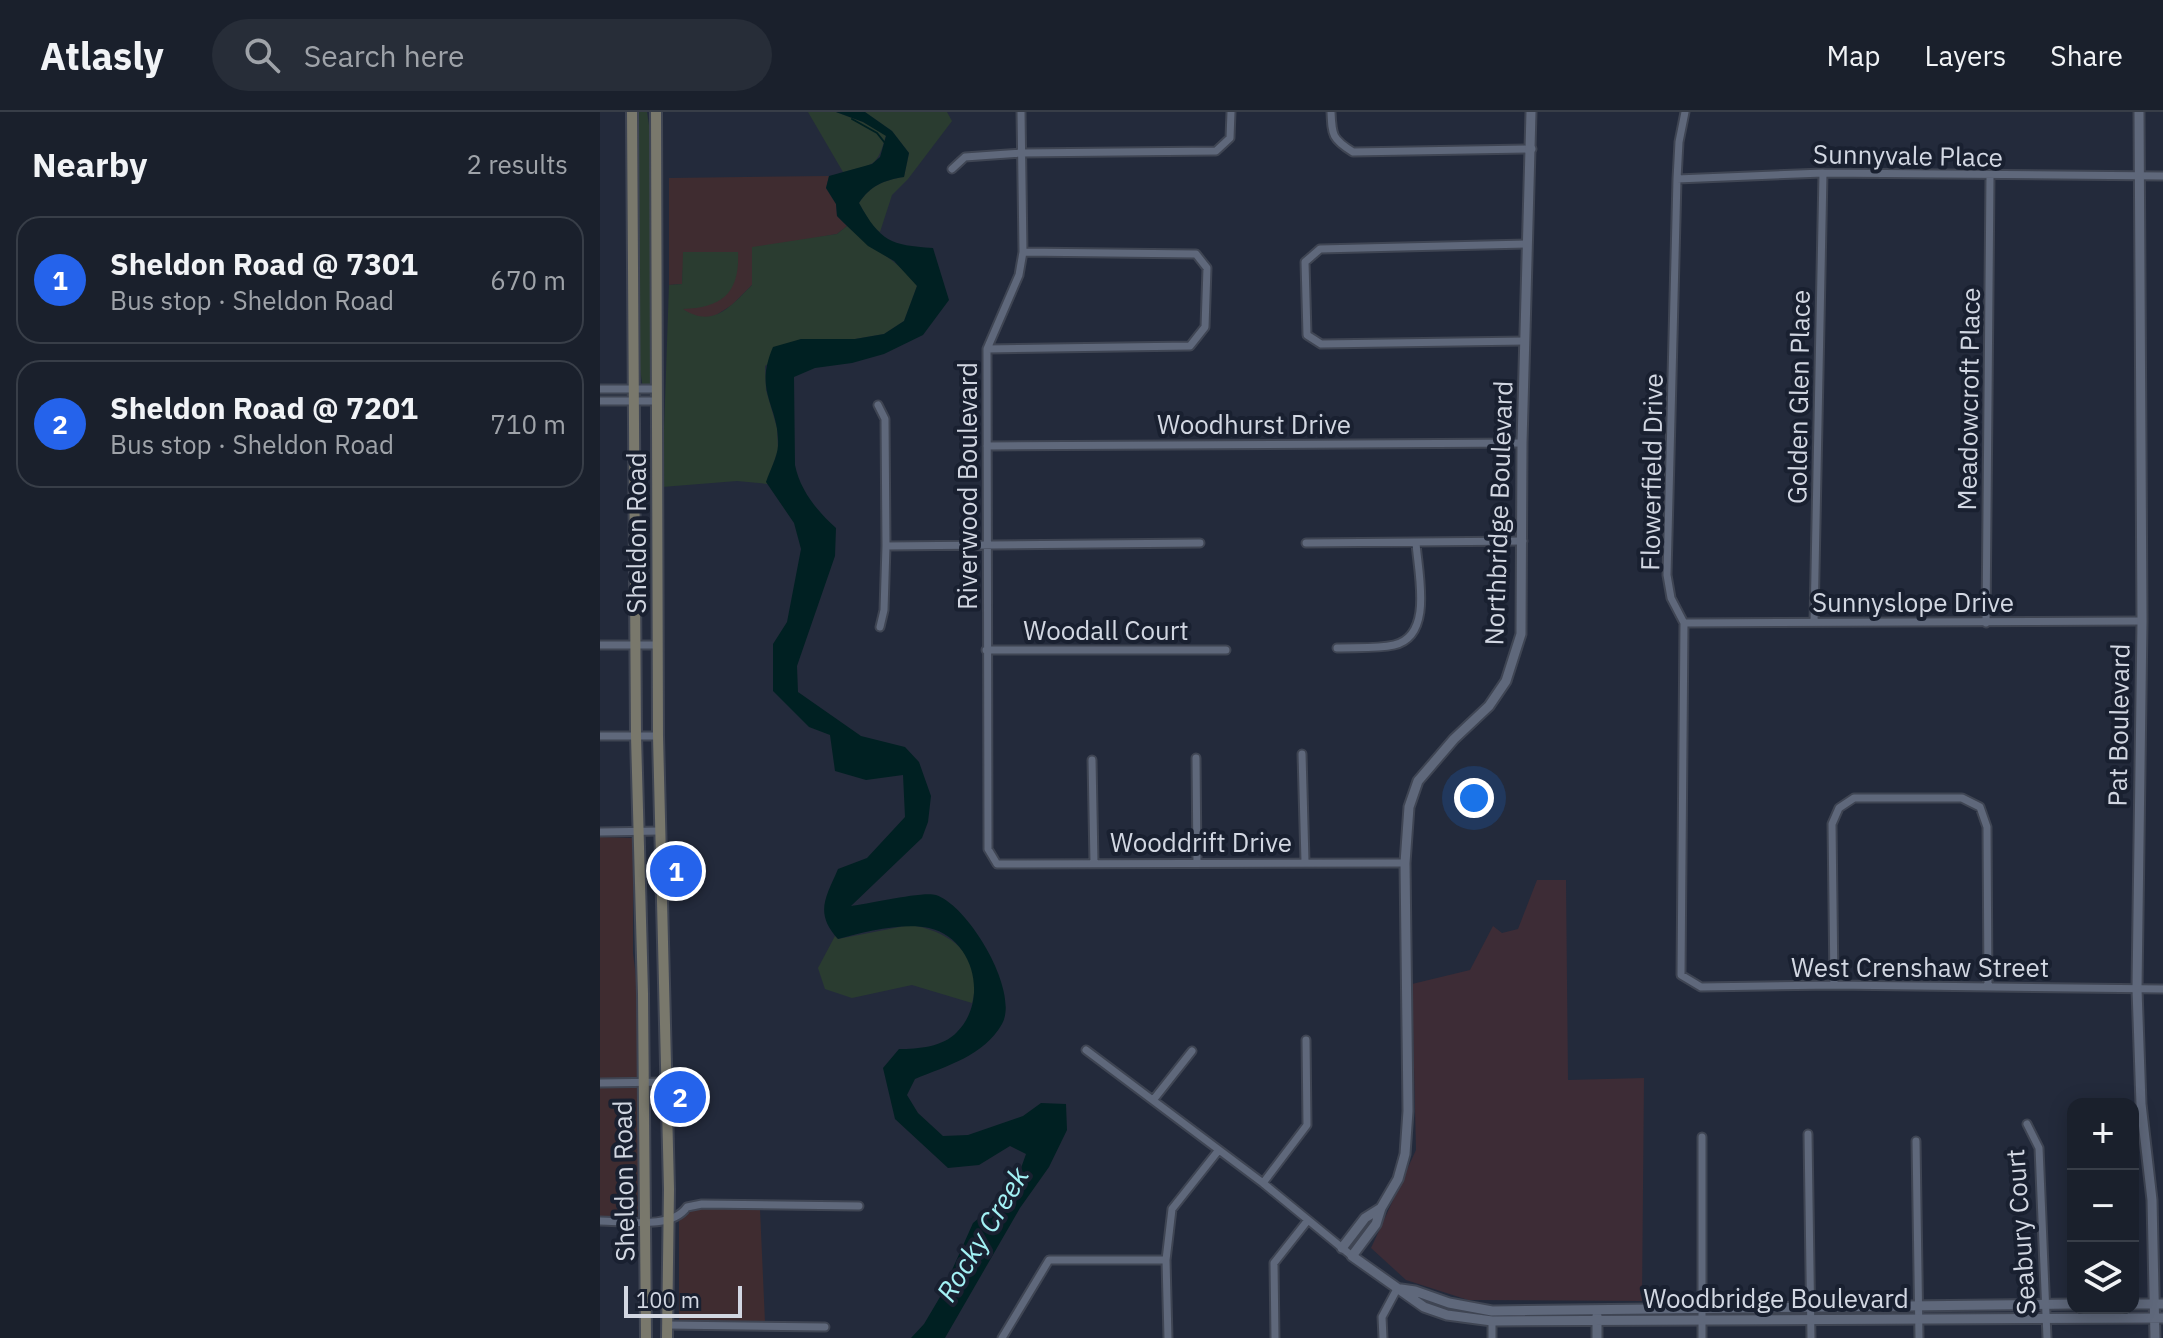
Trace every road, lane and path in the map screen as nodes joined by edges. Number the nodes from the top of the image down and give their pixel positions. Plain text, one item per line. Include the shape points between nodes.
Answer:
1 (632, 112) edge
2 (656, 112) edge
3 (1021, 112) edge
4 (1231, 112) edge
5 (1331, 112) edge
6 (1531, 112) edge
7 (1685, 112) edge
8 (2139, 112) edge
9 (1532, 149) junction
10 (1021, 153) junction
11 (952, 169) dead end
12 (1823, 173) junction
13 (1990, 176) junction
14 (2140, 176) junction
15 (2163, 176) edge
16 (1677, 179) junction
17 (1527, 244) junction
18 (1023, 252) junction
19 (1525, 341) junction
20 (987, 349) junction
21 (600, 389) edge
22 (634, 395) junction
23 (657, 395) junction
24 (600, 401) edge
25 (878, 405) dead end
26 (1522, 443) junction
27 (987, 446) junction
28 (1523, 541) junction
29 (1200, 543) dead end
30 (1306, 543) dead end
31 (1416, 543) junction
32 (986, 545) junction
33 (886, 546) junction
34 (2142, 621) junction
35 (1814, 622) junction
36 (1684, 623) junction
37 (1986, 623) junction
38 (880, 627) dead end
39 (600, 645) edge
40 (635, 645) junction
41 (658, 645) junction
42 (1337, 648) dead end
43 (986, 650) junction
44 (1226, 650) dead end
45 (600, 736) edge
46 (636, 736) junction
47 (658, 736) junction
48 (1302, 754) dead end
49 (1196, 758) dead end
50 (1092, 760) dead end
51 (660, 831) junction
52 (600, 832) edge
53 (639, 832) junction
54 (1305, 861) junction
55 (1094, 862) junction
56 (1197, 863) junction
57 (1405, 863) junction
58 (997, 864) joint
59 (664, 970) junction
60 (642, 971) junction
61 (1681, 975) joint
62 (1834, 985) junction
63 (1988, 987) junction
64 (2137, 989) junction
65 (2163, 989) edge
66 (1306, 1040) dead end
67 (1086, 1050) dead end
68 (1192, 1051) dead end
69 (644, 1082) junction
70 (667, 1082) junction
71 (600, 1083) edge
72 (1154, 1099) junction
73 (2027, 1124) dead end
74 (1808, 1134) dead end
75 (1702, 1137) dead end
76 (1916, 1141) dead end
77 (1218, 1151) junction
78 (1263, 1183) junction
79 (859, 1206) dead end
80 (1381, 1208) junction
81 (1308, 1220) junction
82 (600, 1221) edge
83 (646, 1221) junction
84 (668, 1221) junction
85 (1342, 1248) junction
86 (1352, 1256) junction
87 (1166, 1260) junction
88 (1397, 1289) junction
89 (2046, 1304) junction
90 (2067, 1304) edge
91 (2158, 1304) edge
92 (1918, 1305) junction
93 (1811, 1307) junction
94 (1703, 1308) junction
95 (1598, 1309) junction
96 (2047, 1318) junction
97 (2159, 1318) edge
98 (1919, 1320) junction
99 (1492, 1321) junction
100 (1597, 1321) junction
101 (1703, 1321) junction
102 (1811, 1321) junction
103 (667, 1325) junction
104 (825, 1327) dead end
105 (646, 1338) edge
106 (667, 1338) edge
107 (1002, 1338) edge
108 (1168, 1338) edge
109 (1275, 1338) edge
110 (1383, 1338) edge
111 (1492, 1338) edge
112 (1597, 1338) edge
113 (1702, 1338) edge
114 (1811, 1338) edge
115 (1919, 1338) edge
116 (2047, 1338) edge
117 (2155, 1338) edge

1 - 22 main road, Sheldon Road
2 - 23 main road, Sheldon Road
3 - 10 street, Riverwood Boulevard
4 - 10 street via 1230,138 1216,151
5 - 9 street via 1332,134 1353,152
6 - 9 street, Northbridge Boulevard
7 - 16 street, Flowerfield Drive
8 - 14 street, Pat Boulevard
9 - 17 street, Northbridge Boulevard
10 - 11 street via 965,157
10 - 18 street, Riverwood Boulevard
12 - 13 street, Sunnyvale Place
12 - 16 street, Sunnyvale Place
12 - 35 street, Golden Glen Place
13 - 14 street, Sunnyvale Place
13 - 37 street, Meadowcroft Place
14 - 15 street, Sunnyvale Place
14 - 34 street, Pat Boulevard
16 - 36 street, Flowerfield Drive via 1667,575
17 - 19 street, Northbridge Boulevard
17 - 19 street via 1320,249 1305,262 1307,335 1321,344
18 - 20 street, Riverwood Boulevard via 1019,275
18 - 20 street via 1196,254 1207,268 1205,327 1190,346
19 - 26 street, Northbridge Boulevard
20 - 27 street, Riverwood Boulevard
21 - 22 street
22 - 23 street
22 - 24 street
22 - 40 main road, Sheldon Road
23 - 41 main road, Sheldon Road
25 - 33 street via 885,419
26 - 27 street, Woodhurst Drive
26 - 28 street, Northbridge Boulevard
27 - 32 street, Riverwood Boulevard
28 - 31 street
28 - 57 street, Northbridge Boulevard via 1521,634 1515,658 1489,706 1418,781 1409,807
29 - 32 street
30 - 31 street
31 - 42 street via 1421,607 1407,640
32 - 33 street
32 - 43 street, Riverwood Boulevard
33 - 38 street
34 - 37 street, Sunnyslope Drive
34 - 64 street, Pat Boulevard
35 - 36 street, Sunnyslope Drive
35 - 37 street, Sunnyslope Drive
36 - 61 street, Flowerfield Drive
39 - 40 street
40 - 41 street
40 - 46 main road, Sheldon Road
41 - 47 main road, Sheldon Road
43 - 44 street, Woodall Court
43 - 58 street, Riverwood Boulevard via 988,849
45 - 46 street
46 - 47 street
46 - 53 main road, Sheldon Road
47 - 51 main road, Sheldon Road
48 - 54 street
49 - 56 street
50 - 55 street
51 - 53 street
51 - 59 main road, Sheldon Road
52 - 53 street
53 - 60 main road, Sheldon Road
54 - 56 street, Wooddrift Drive
54 - 57 street, Wooddrift Drive
55 - 56 street, Wooddrift Drive
55 - 58 street, Wooddrift Drive
57 - 80 street, Northbridge Boulevard via 1407,1135 1398,1179
59 - 60 main road
59 - 70 main road, Sheldon Road
60 - 69 main road, Sheldon Road
61 - 62 street, West Crenshaw Street via 1701,987
62 - 63 street, West Crenshaw Street
62 - 63 street via 1832,824 1839,808 1854,798 1962,798 1980,807 1987,827
63 - 64 street, West Crenshaw Street
64 - 65 street, West Crenshaw Street
64 - 91 street, Pat Boulevard
66 - 78 street via 1307,1125
67 - 72 street, Woodbridge Boulevard
68 - 72 street
69 - 70 street
69 - 71 street
69 - 83 main road, Sheldon Road
70 - 84 main road, Sheldon Road
72 - 77 street, Woodbridge Boulevard
73 - 89 street, Seabury Court via 2039,1148
74 - 93 street
75 - 94 street
76 - 92 street
77 - 78 street, Woodbridge Boulevard
77 - 87 street via 1172,1209
78 - 81 street, Woodbridge Boulevard
79 - 84 street via 702,1204 687,1207
80 - 85 street, Northbridge Boulevard via 1365,1218
80 - 86 street, Northbridge Boulevard
81 - 85 street, Woodbridge Boulevard
81 - 109 street via 1274,1263
82 - 83 street
83 - 84 street
83 - 105 main road, Sheldon Road
84 - 103 main road, Sheldon Road
85 - 86 street, Woodbridge Boulevard
86 - 88 street, Woodbridge Boulevard
87 - 107 street via 1049,1260
87 - 108 street
88 - 95 street, Woodbridge Boulevard via 1492,1311
88 - 99 street, Woodbridge Boulevard via 1447,1315
88 - 110 street via 1382,1317
89 - 90 street, Woodbridge Boulevard
89 - 92 street, Woodbridge Boulevard
89 - 96 street, Seabury Court
91 - 97 street, Pat Boulevard
92 - 93 street, Woodbridge Boulevard
92 - 98 street
93 - 94 street, Woodbridge Boulevard
93 - 102 street
94 - 95 street, Woodbridge Boulevard
94 - 101 street
95 - 100 street
96 - 97 street, Woodbridge Boulevard
96 - 98 street, Woodbridge Boulevard
96 - 116 street, Seabury Court
97 - 117 street, Pat Boulevard
98 - 102 street, Woodbridge Boulevard
98 - 115 street
99 - 100 street, Woodbridge Boulevard
99 - 111 street
100 - 101 street, Woodbridge Boulevard
100 - 112 street
101 - 102 street, Woodbridge Boulevard
101 - 113 street
102 - 114 street
103 - 104 street
103 - 106 main road, Sheldon Road

